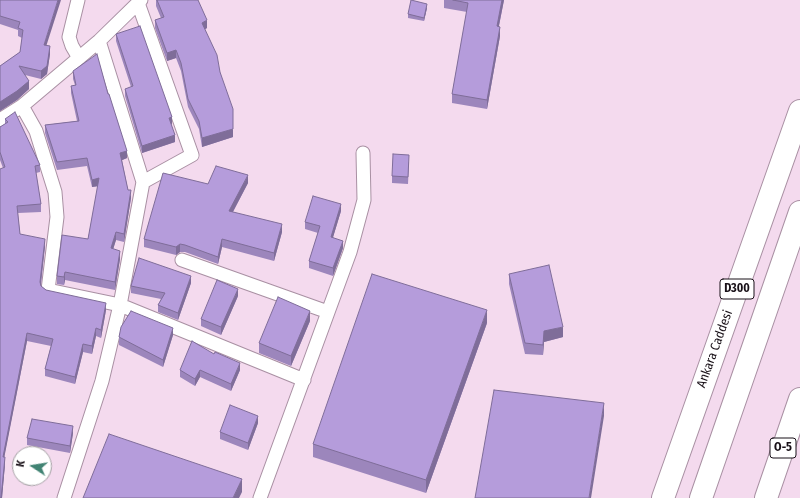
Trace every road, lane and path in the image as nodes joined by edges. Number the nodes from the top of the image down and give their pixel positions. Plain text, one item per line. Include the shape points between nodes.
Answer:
1 (78, 0) edge
2 (139, 2) edge
3 (99, 41) junction
4 (79, 58) junction
5 (22, 106) junction
6 (800, 110) edge
7 (0, 120) edge
8 (363, 153) dead end
9 (143, 182) junction
10 (800, 212) edge
11 (182, 260) dead end
12 (120, 305) junction
13 (328, 312) junction
14 (304, 380) junction
15 (800, 398) edge
16 (64, 498) edge
17 (260, 498) edge
18 (663, 498) edge
19 (701, 498) edge
20 (766, 498) edge

1 - 4 street via 70,36
2 - 3 street
2 - 9 street via 192,155
3 - 4 street
3 - 9 street
4 - 5 street
5 - 7 street
5 - 12 street via 36,131 55,192 57,217 48,290
6 - 18 highway, Ankara Caddesi / D300
8 - 13 street via 364,200 350,252
9 - 12 street
10 - 19 highway, D300
11 - 13 street
12 - 14 street
12 - 16 street via 102,381
13 - 14 street
14 - 17 street
15 - 20 highway, O-5

